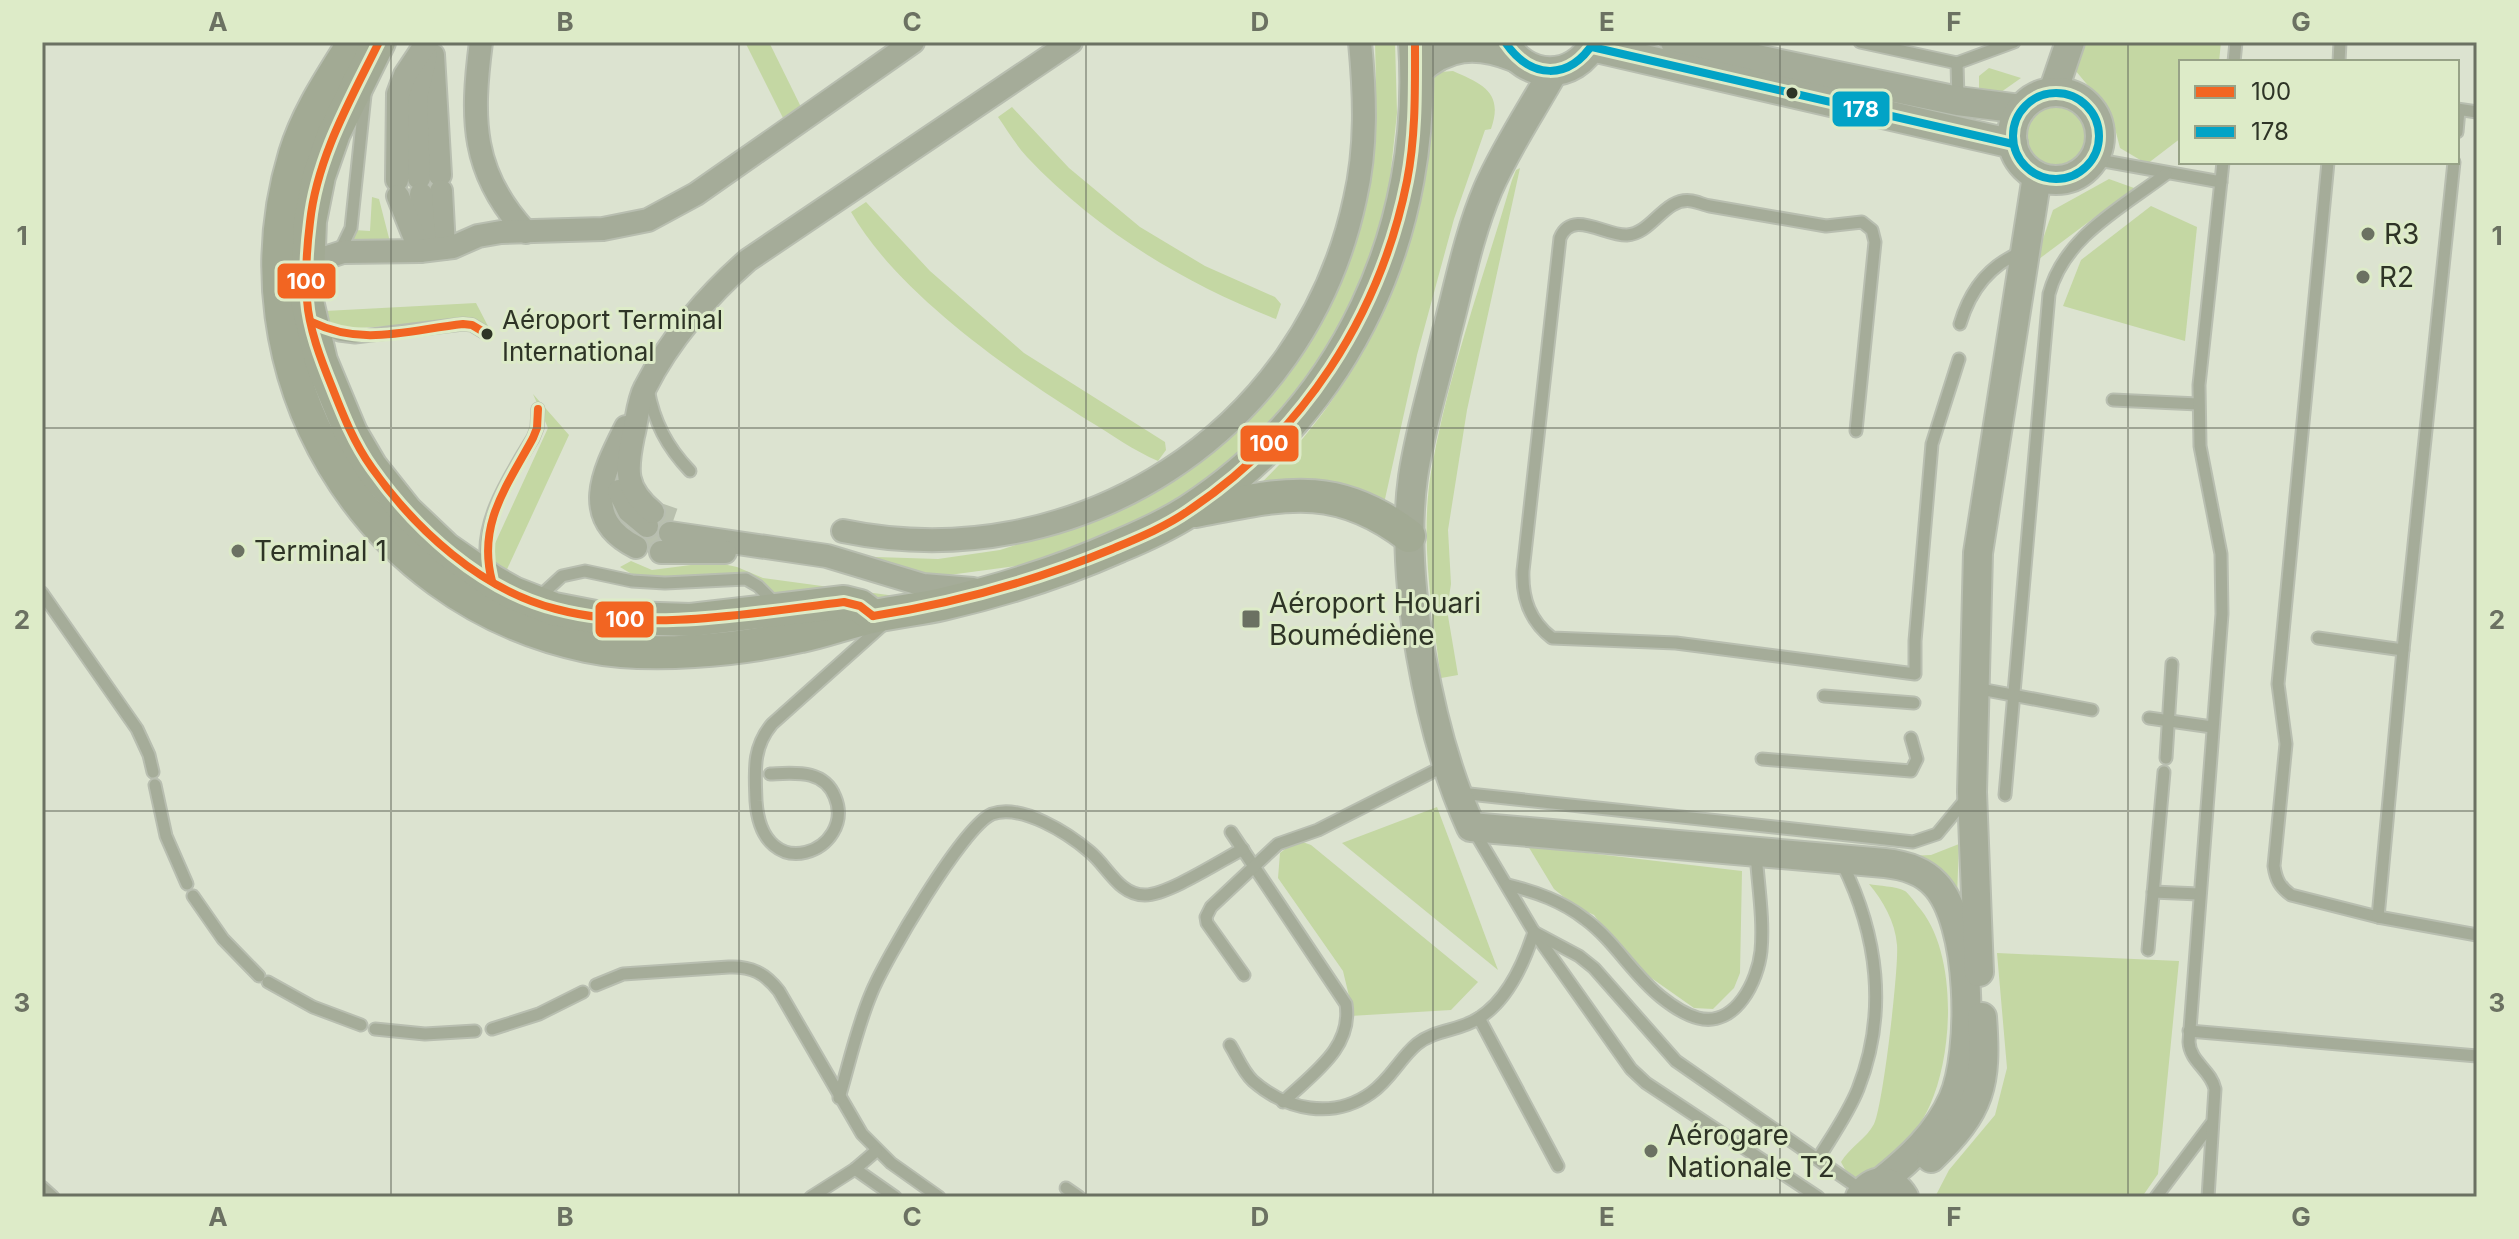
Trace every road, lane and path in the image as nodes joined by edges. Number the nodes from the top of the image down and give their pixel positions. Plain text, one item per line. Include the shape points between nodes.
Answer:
1 (430, 42) edge
2 (481, 42) edge
3 (913, 42) edge
4 (1360, 42) edge
5 (1675, 42) edge
6 (1860, 42) edge
7 (2014, 42) edge
8 (2070, 42) edge
9 (1593, 44) edge
10 (1060, 46) edge
11 (1900, 46) edge
12 (367, 49) edge
13 (1510, 49) edge
14 (1416, 57) edge
15 (1957, 63) junction
16 (1553, 72) junction
17 (2053, 92) junction
18 (1958, 101) junction
19 (2021, 109) junction
20 (2013, 144) junction
21 (2093, 159) junction
22 (2223, 164) edge
23 (2328, 164) edge
24 (2454, 164) edge
25 (2166, 174) junction
26 (2037, 176) junction
27 (2221, 182) junction
28 (419, 186) junction
29 (526, 232) junction
30 (431, 250) junction
31 (2025, 250) junction
32 (338, 253) junction
33 (306, 273) junction
34 (312, 322) junction
35 (1960, 324) dead end
36 (487, 334) dead end
37 (1959, 359) dead end
38 (645, 387) junction
39 (2113, 400) dead end
40 (2198, 404) junction
41 (538, 409) dead end
42 (1856, 431) dead end
43 (690, 471) dead end
44 (1188, 512) junction
45 (843, 531) dead end
46 (1409, 536) junction
47 (802, 552) junction
48 (492, 581) junction
49 (1022, 582) junction
50 (42, 593) edge
51 (534, 602) junction
52 (780, 607) junction
53 (885, 615) junction
54 (2318, 638) dead end
55 (2403, 650) junction
56 (2172, 664) dead end
57 (1974, 688) junction
58 (1824, 696) dead end
59 (2014, 696) junction
60 (1914, 703) dead end
61 (2092, 710) dead end
62 (2149, 718) dead end
63 (2168, 720) junction
64 (2212, 727) junction
65 (1911, 738) dead end
66 (2166, 758) dead end
67 (1762, 759) dead end
68 (1446, 764) junction
69 (153, 772) dead end
70 (2164, 772) dead end
71 (770, 774) dead end
72 (155, 785) dead end
73 (1456, 792) junction
74 (1972, 792) junction
75 (2005, 795) dead end
76 (1471, 827) junction
77 (1231, 832) dead end
78 (1243, 849) junction
79 (1756, 853) junction
80 (1840, 860) junction
81 (1254, 865) junction
82 (187, 884) dead end
83 (1508, 885) junction
84 (2153, 892) junction
85 (2199, 894) junction
86 (193, 896) dead end
87 (2378, 917) junction
88 (1534, 932) junction
89 (2477, 935) edge
90 (2148, 950) dead end
91 (1244, 975) dead end
92 (596, 985) dead end
93 (583, 992) dead end
94 (1479, 1018) junction
95 (361, 1025) dead end
96 (375, 1029) dead end
97 (492, 1029) dead end
98 (475, 1031) dead end
99 (2189, 1031) junction
100 (1230, 1045) dead end
101 (2477, 1056) edge
102 (839, 1098) junction
103 (1283, 1102) junction
104 (2212, 1123) junction
105 (876, 1151) junction
106 (1818, 1159) junction
107 (1558, 1166) dead end
108 (855, 1169) junction
109 (42, 1187) edge
110 (1066, 1188) dead end
111 (1882, 1191) edge
112 (53, 1197) edge
113 (811, 1197) edge
114 (895, 1197) edge
115 (939, 1197) edge
116 (1079, 1197) edge
117 (1818, 1197) edge
118 (2156, 1197) edge
119 (2208, 1197) edge

1 - 28 street via 416,98
2 - 29 street via 479,150 496,195
3 - 29 street via 665,213 631,225
4 - 45 street via 1364,133 1342,249 1295,344 1225,427 1136,490 1041,527 951,540
5 - 18 street
6 - 11 lane
7 - 15 lane
8 - 17 street
9 - 16 street via 1576,64
9 - 20 street
10 - 38 street via 748,260 708,299
11 - 15 lane
12 - 32 lane via 351,228
12 - 33 main road via 314,198
12 - 53 main road via 323,91 297,149 280,242 280,305 289,358 315,435 381,529 444,585 502,618 611,651 758,644
13 - 14 street via 1469,46
13 - 16 street via 1525,66
14 - 44 main road via 1416,124 1399,226 1360,322 1334,366 1286,427
15 - 18 lane
16 - 46 street via 1498,167 1473,230 1418,451
17 - 19 street via 2035,97
17 - 21 street via 2079,99 2089,108 2099,133
18 - 19 street
19 - 20 street via 2013,126
20 - 26 street via 2021,163
21 - 25 lane
21 - 26 street via 2068,178
22 - 27 lane
23 - 87 lane via 2278,684 2286,744 2274,866 2281,888 2291,895
24 - 55 lane
25 - 27 lane
25 - 59 lane via 2084,236 2052,281
26 - 31 street
27 - 40 lane
28 - 30 street
28 - 30 street
29 - 30 street via 489,234
30 - 32 street
31 - 35 lane via 1982,278
31 - 57 street via 1978,553
32 - 33 street
33 - 34 main road
34 - 36 lane via 355,337 463,324
34 - 48 main road via 334,398 371,467 446,549
37 - 42 lane via 1932,444 1915,674 1676,643 1552,638 1531,616 1523,571 1560,238 1566,228 1584,225 1630,235 1675,204 1691,201 1826,226 1855,221 1867,225 1875,242
38 - 38 street via 627,464 642,502 645,530 617,533 602,506 602,475
38 - 43 lane via 664,438
39 - 40 lane
40 - 64 lane via 2223,584
41 - 48 lane via 533,438 487,530
44 - 46 main road via 1312,495 1354,503
44 - 49 main road via 1093,557
46 - 68 street via 1421,651
47 - 47 street via 669,537
47 - 49 street via 923,585 973,589
48 - 51 main road
49 - 53 main road
50 - 69 lane via 137,729
51 - 52 main road via 595,617 650,620
51 - 52 lane via 562,576 577,570 665,583 746,579
52 - 53 main road via 844,602
53 - 71 lane via 772,724 756,753 757,817 767,839 788,852 822,844 839,814 833,791 803,773
54 - 55 lane
55 - 87 lane
56 - 63 lane
57 - 59 lane
57 - 74 street
58 - 60 lane
59 - 61 lane
59 - 75 lane
62 - 63 lane
63 - 64 lane
63 - 66 lane
64 - 85 lane
65 - 67 lane via 1917,759 1911,771
68 - 73 street
68 - 81 lane via 1318,830 1278,844
70 - 84 lane
72 - 82 lane via 166,836
73 - 74 lane via 1913,842 1937,834
73 - 76 street
74 - 111 street via 1985,1061 1981,1084 1961,1128
76 - 79 street
76 - 83 lane
77 - 78 lane
78 - 81 lane
78 - 102 lane via 1161,892 1144,895 1126,891 1093,854 1045,822 1013,812 991,815 942,873 879,976
79 - 80 street
79 - 83 lane via 1761,950 1757,967 1738,1006 1713,1018 1699,1019 1663,999 1603,934 1569,908
80 - 106 lane via 1865,916 1877,1004 1857,1091
80 - 111 street via 1899,865 1936,885 1951,910 1965,983 1965,1052 1955,1096 1935,1131
81 - 91 lane via 1206,917
81 - 103 lane via 1340,991 1348,1018 1340,1045
83 - 88 lane
84 - 85 lane
84 - 90 lane
85 - 99 lane
86 - 95 lane via 223,939 264,979 313,1007
87 - 89 lane
88 - 94 lane via 1512,982
88 - 106 lane via 1587,961 1676,1061
88 - 117 lane via 1638,1076
92 - 102 lane via 623,974 729,967 757,971 779,991
93 - 97 lane
94 - 103 lane via 1418,1044 1383,1083 1353,1103 1318,1109
94 - 107 lane
96 - 98 lane
99 - 101 lane
99 - 104 lane via 2189,1051 2214,1083
100 - 103 lane via 1251,1079
102 - 105 lane
104 - 118 lane
104 - 119 lane
105 - 108 lane
105 - 115 lane
106 - 111 lane
108 - 113 lane
108 - 114 lane
109 - 112 lane
110 - 116 lane

